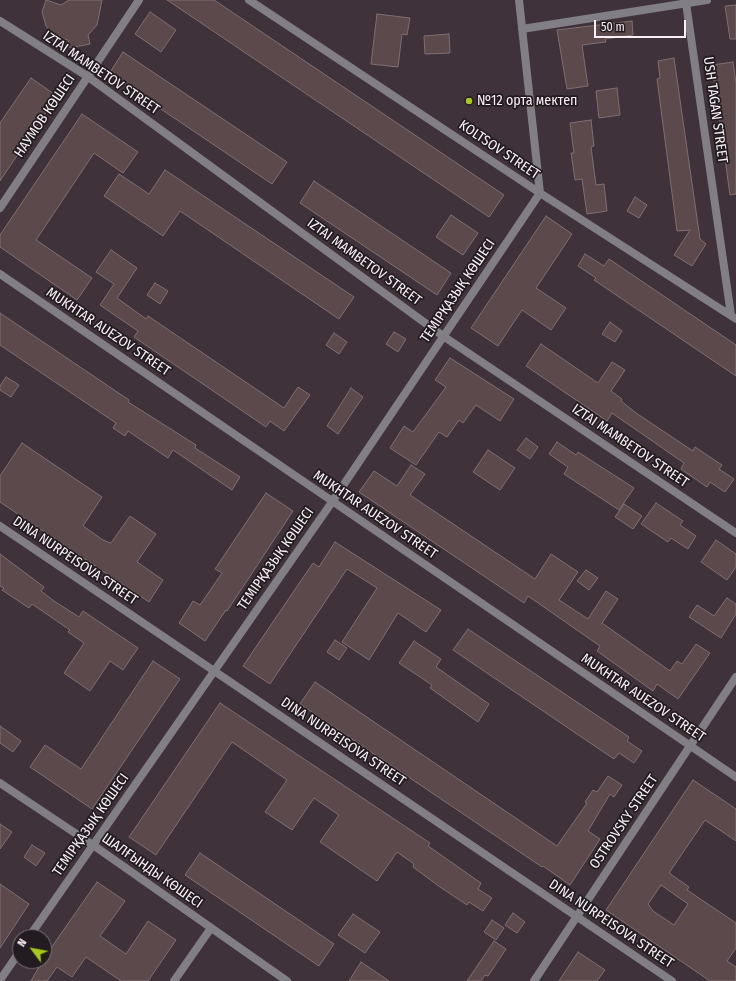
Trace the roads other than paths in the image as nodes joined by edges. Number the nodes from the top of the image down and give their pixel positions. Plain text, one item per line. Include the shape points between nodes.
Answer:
1 (139, 0) edge
2 (249, 0) edge
3 (519, 0) edge
4 (706, 0) edge
5 (686, 3) junction
6 (0, 21) edge
7 (522, 29) junction
8 (87, 76) junction
9 (540, 193) junction
10 (0, 208) edge
11 (0, 274) edge
12 (733, 317) edge
13 (444, 336) junction
14 (332, 502) junction
15 (0, 526) edge
16 (736, 533) edge
17 (215, 671) junction
18 (736, 677) edge
19 (690, 746) junction
20 (736, 777) edge
21 (0, 783) edge
22 (93, 845) junction
23 (576, 917) junction
24 (210, 928) junction
25 (35, 929) edge
26 (12, 963) edge
27 (0, 980) edge
28 (174, 981) edge
29 (287, 981) edge
30 (534, 981) edge
31 (672, 981) edge

1 - 8 street, НАУМОВ КӨШЕСІ
2 - 9 street, KOLTSOV STREET
3 - 7 street
4 - 5 street
5 - 7 street
5 - 12 street, USH TAGAN STREET
6 - 8 street, IZTAI MAMBETOV STREET
7 - 9 street
8 - 10 street, НАУМОВ КӨШЕСІ
8 - 13 street, IZTAI MAMBETOV STREET
9 - 12 street, KOLTSOV STREET
9 - 13 street, ТЕМІРҚАЗЫҚ КӨШЕСІ
11 - 14 street, MUKHTAR AUEZOV STREET
13 - 14 street, ТЕМІРҚАЗЫҚ КӨШЕСІ
13 - 16 street, IZTAI MAMBETOV STREET
14 - 17 street, ТЕМІРҚАЗЫҚ КӨШЕСІ
14 - 19 street, MUKHTAR AUEZOV STREET
15 - 17 street, DINA NURPEISOVA STREET
17 - 22 street, ТЕМІРҚАЗЫҚ КӨШЕСІ
17 - 23 street, DINA NURPEISOVA STREET
18 - 19 street, OSTROVSKY STREET
19 - 20 street, MUKHTAR AUEZOV STREET
19 - 23 street, OSTROVSKY STREET
21 - 22 street, ШАЛҒЫНДЫ КӨШЕСІ
22 - 24 street, ШАЛҒЫНДЫ КӨШЕСІ
22 - 25 street, ТЕМІРҚАЗЫҚ КӨШЕСІ
23 - 30 street, OSTROVSKY STREET
23 - 31 street, DINA NURPEISOVA STREET
24 - 28 street
24 - 29 street, ШАЛҒЫНДЫ КӨШЕСІ
26 - 27 street

